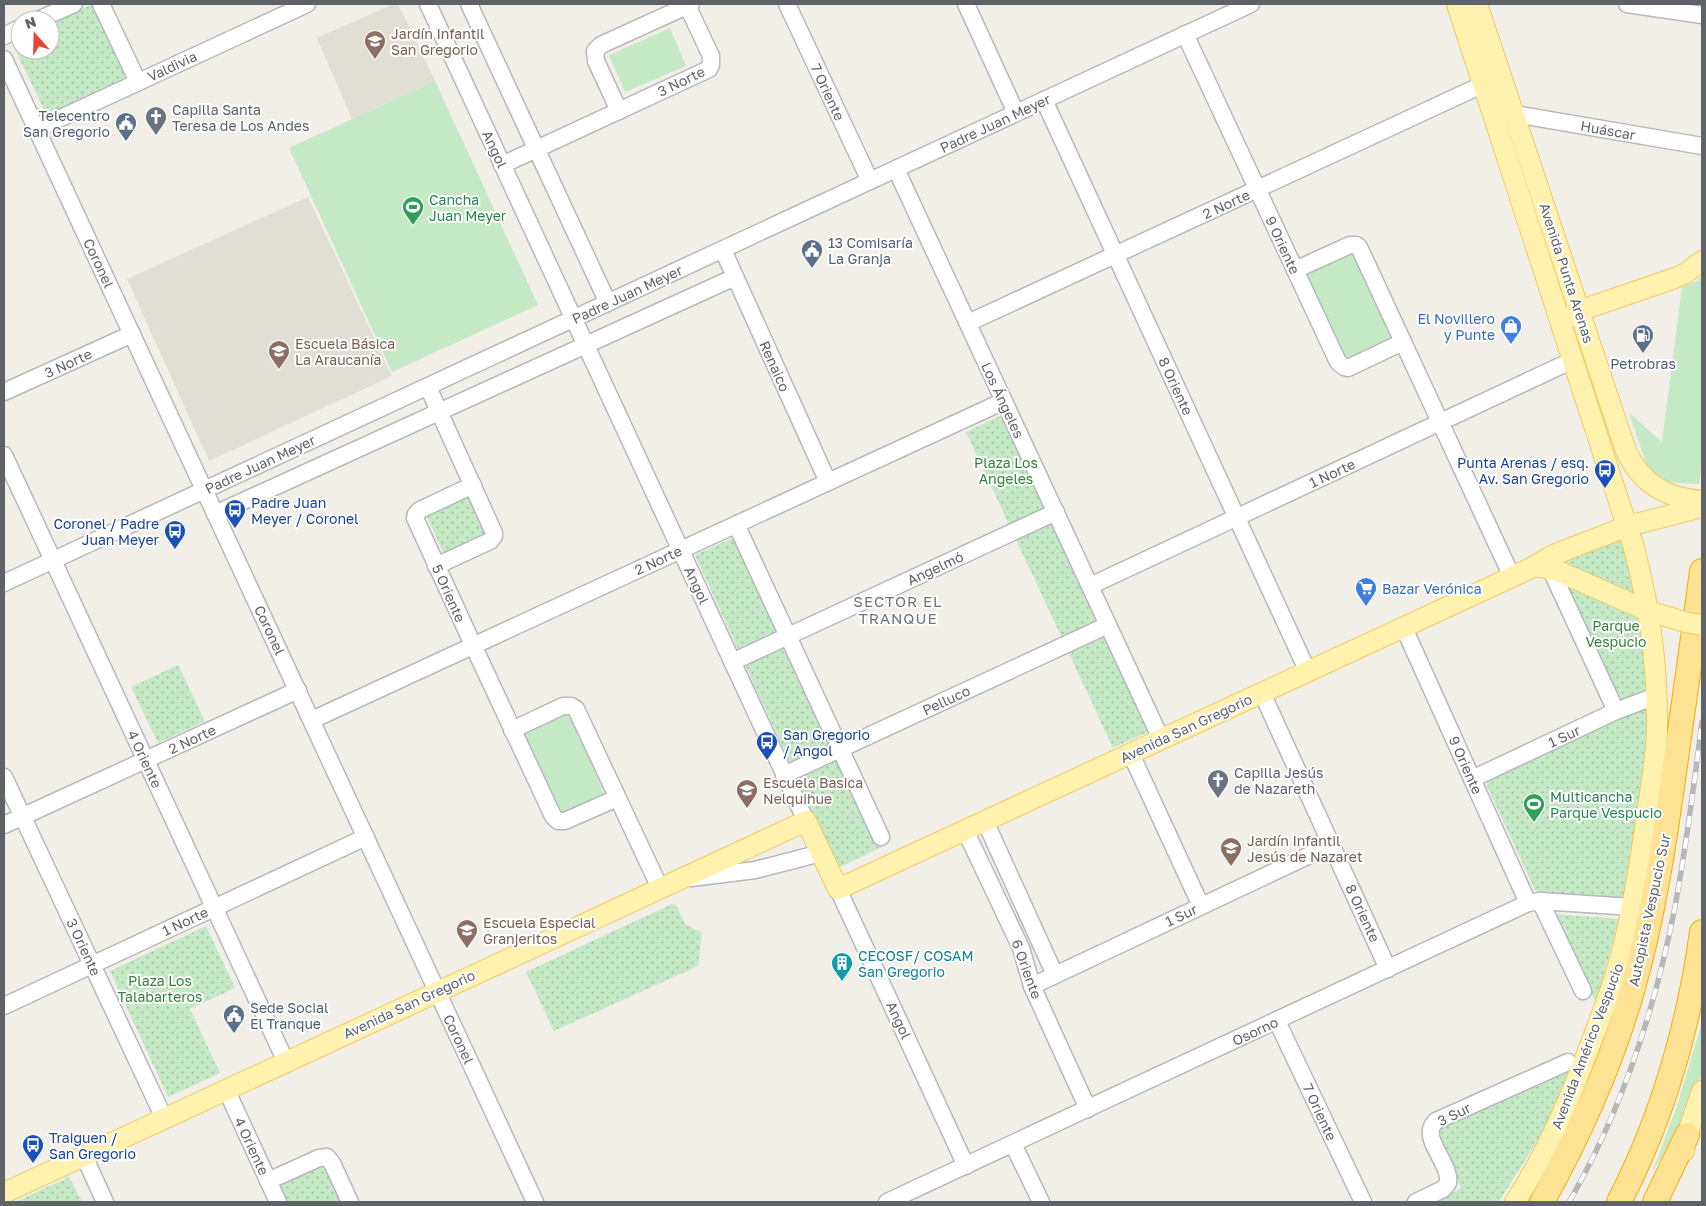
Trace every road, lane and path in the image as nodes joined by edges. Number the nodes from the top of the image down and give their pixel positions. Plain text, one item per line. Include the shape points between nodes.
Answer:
1 (74, 4) edge
2 (101, 4) edge
3 (307, 4) edge
4 (428, 4) edge
5 (469, 4) edge
6 (787, 4) edge
7 (966, 4) edge
8 (1251, 4) edge
9 (1457, 4) edge
10 (1477, 4) edge
11 (1627, 4) edge
12 (689, 5) edge
13 (289, 8) edge
14 (1685, 8) edge
15 (60, 10) edge
16 (1702, 15) edge
17 (1185, 34) junction
18 (6, 68) edge
19 (138, 82) junction
20 (1484, 84) junction
21 (1044, 100) junction
22 (618, 111) junction
23 (1016, 113) junction
24 (1514, 114) junction
25 (37, 129) junction
26 (1702, 146) edge
27 (537, 149) junction
28 (502, 165) junction
29 (896, 169) junction
30 (870, 181) junction
31 (1257, 189) junction
32 (723, 250) junction
33 (1116, 255) junction
34 (1702, 261) edge
35 (1295, 270) junction
36 (735, 277) junction
37 (608, 303) junction
38 (1579, 311) junction
39 (574, 319) junction
40 (968, 323) junction
41 (1564, 333) junction
42 (132, 334) junction
43 (1404, 342) junction
44 (586, 346) junction
45 (1573, 360) junction
46 (428, 387) junction
47 (4, 392) edge
48 (1004, 401) junction
49 (440, 412) junction
50 (1440, 422) junction
51 (4, 456) edge
52 (828, 482) junction
53 (473, 485) junction
54 (204, 490) junction
55 (1700, 504) edge
56 (1056, 512) junction
57 (215, 514) junction
58 (1237, 517) junction
59 (736, 524) junction
60 (1628, 526) junction
61 (680, 550) junction
62 (52, 561) junction
63 (436, 566) junction
64 (1542, 568) junction
65 (1702, 571) edge
66 (1512, 578) junction
67 (4, 583) edge
68 (1090, 586) junction
69 (1648, 611) junction
70 (1694, 624) edge
71 (1108, 625) junction
72 (1404, 628) junction
73 (788, 636) junction
74 (473, 645) junction
75 (732, 662) junction
76 (1308, 672) junction
77 (298, 690) junction
78 (1262, 693) junction
79 (1656, 696) junction
80 (1616, 711) junction
81 (312, 720) junction
82 (512, 730) junction
83 (1161, 740) junction
84 (840, 749) junction
85 (1131, 754) junction
86 (145, 760) junction
87 (784, 775) junction
88 (4, 777) edge
89 (1472, 779) junction
90 (617, 798) junction
91 (23, 817) junction
92 (806, 821) junction
93 (985, 821) junction
94 (4, 825) edge
95 (965, 830) junction
96 (366, 837) junction
97 (881, 837) dead end
98 (1331, 845) junction
99 (746, 848) junction
100 (821, 853) junction
101 (755, 870) junction
102 (679, 879) junction
103 (660, 888) junction
104 (838, 889) junction
105 (1534, 902) junction
106 (1201, 906) junction
107 (1632, 907) junction
108 (214, 908) junction
109 (1702, 932) edge
110 (92, 965) junction
111 (1388, 969) junction
112 (1055, 974) junction
113 (1032, 986) junction
114 (437, 991) junction
115 (1583, 991) dead end
116 (4, 1006) edge
117 (1277, 1021) junction
118 (286, 1062) junction
119 (1568, 1062) dead end
120 (226, 1089) junction
121 (1702, 1091) edge
122 (1088, 1109) junction
123 (164, 1118) junction
124 (1687, 1135) junction
125 (1013, 1144) junction
126 (84, 1156) junction
127 (966, 1166) junction
128 (268, 1181) junction
129 (4, 1193) edge
130 (105, 1202) edge
131 (278, 1202) edge
132 (350, 1202) edge
133 (535, 1202) edge
134 (887, 1202) edge
135 (1041, 1202) edge
136 (1363, 1202) edge
137 (1416, 1202) edge
138 (1515, 1202) edge
139 (1542, 1202) edge
140 (1619, 1202) edge
141 (1655, 1202) edge
142 (1668, 1202) edge

1 - 15 street
2 - 19 street
3 - 13 street, Valdivia
4 - 28 street, Angol
5 - 27 street
6 - 30 street, 7 Oriente
7 - 23 street
8 - 17 street, Padre Juan Meyer
9 - 20 main road, Avenida Punta Arenas
10 - 24 main road, Avenida Punta Arenas
11 - 14 street
12 - 22 street, 3 Norte via 711,56 711,65 705,71
12 - 22 street, 3 Norte via 601,45 595,51 596,61
13 - 19 street, Valdivia
14 - 16 street
17 - 21 street, Padre Juan Meyer
17 - 31 street, 9 Oriente
18 - 25 street, Coronel
19 - 25 street, Valdivia
20 - 31 street, 2 Norte
20 - 41 main road, Avenida Punta Arenas
21 - 23 street, Padre Juan Meyer
21 - 33 street, 8 Oriente
22 - 27 street, 3 Norte
23 - 29 street, Padre Juan Meyer
24 - 26 street, Huáscar
24 - 38 main road, Avenida Punta Arenas
25 - 42 street, Coronel
27 - 28 street, 3 Norte
27 - 37 street
28 - 39 street, Angol
29 - 30 street, Padre Juan Meyer
29 - 40 street, Los Ángeles
30 - 32 street, Padre Juan Meyer
31 - 33 street, 2 Norte
31 - 35 street, 9 Oriente
32 - 36 street, Renaico
32 - 37 street, Padre Juan Meyer
33 - 40 street, 2 Norte
33 - 58 street, 8 Oriente
34 - 38 main road via 1675,278
35 - 43 street via 1356,245 1362,250
35 - 43 street, 9 Oriente via 1340,365 1348,368
36 - 44 street, Padre Juan Meyer
36 - 52 street, Renaico
37 - 39 street, Padre Juan Meyer
38 - 41 main road via 1568,319
38 - 55 main road, Avenida Punta Arenas via 1630,459 1644,478 1663,492
39 - 44 street, Angol
39 - 46 street, Padre Juan Meyer
40 - 48 street, Los Ángeles
41 - 45 main road, Avenida Punta Arenas
42 - 47 street, 3 Norte
42 - 54 street, Coronel
43 - 50 street
44 - 49 street, Padre Juan Meyer
44 - 61 street, Angol
45 - 50 street, 1 Norte
45 - 60 main road, Avenida Punta Arenas
46 - 49 street
46 - 54 street, Padre Juan Meyer
48 - 52 street, 2 Norte
48 - 56 street, Los Ángeles
49 - 53 street
49 - 57 street, Padre Juan Meyer
50 - 58 street, 1 Norte
50 - 66 street
51 - 62 street, 4 Oriente
52 - 59 street, 2 Norte
53 - 63 street, 5 Oriente via 416,514 416,522
53 - 63 street via 494,536
54 - 57 street, Coronel
54 - 62 street, Padre Juan Meyer
55 - 60 main road, Avenida San Gregorio
56 - 68 street, Los Ángeles
56 - 73 street, Angelmó
57 - 77 street, Coronel
58 - 68 street, 1 Norte
58 - 76 street, 8 Oriente
59 - 61 street, 2 Norte
59 - 73 street
60 - 64 main road, Avenida San Gregorio via 1553,555
60 - 69 main road, Avenida Américo Vespucio
61 - 74 street, 2 Norte
61 - 75 street, Angol
62 - 67 street, Padre Juan Meyer
62 - 86 street, 4 Oriente
63 - 74 street, 5 Oriente
64 - 66 main road, Avenida San Gregorio
64 - 69 main road
64 - 80 street
65 - 139 highway, Autopista Vespucio Sur via 1661,860 1640,960 1603,1075
66 - 72 main road, Avenida San Gregorio
68 - 71 street, Los Ángeles
69 - 70 main road
69 - 79 main road, Avenida Américo Vespucio
71 - 83 street, Los Ángeles
71 - 84 street, Pelluco
72 - 76 main road, Avenida San Gregorio
72 - 89 street, 9 Oriente
73 - 75 street, Angelmó
73 - 84 street
74 - 81 street, 2 Norte
74 - 82 street, 5 Oriente
75 - 87 street, Angol
76 - 78 main road, Avenida San Gregorio
77 - 81 street, Coronel
77 - 86 street, 2 Norte
78 - 83 main road, Avenida San Gregorio
78 - 98 street, 8 Oriente
79 - 80 street, 1 Sur
79 - 107 main road, Avenida Américo Vespucio via 1654,769
80 - 89 street, 1 Sur
81 - 96 street, Coronel
82 - 90 street, 5 Oriente via 556,819 565,821
82 - 90 street via 562,706 574,707
83 - 85 main road, Avenida San Gregorio
84 - 87 street, Pelluco
84 - 97 street
85 - 93 main road, Avenida San Gregorio
85 - 106 street
86 - 91 street, 2 Norte
86 - 108 street, 4 Oriente
87 - 92 street, Angol
88 - 91 street, 3 Oriente
89 - 105 street, 9 Oriente
90 - 103 street
91 - 94 street, 2 Norte
91 - 110 street, 3 Oriente
92 - 99 main road, Avenida San Gregorio
92 - 100 main road, Angol
93 - 95 main road, Avenida San Gregorio
93 - 112 street, 6 Oriente
95 - 104 main road, Avenida San Gregorio
95 - 113 street, 6 Oriente via 1021,948
96 - 108 street, 1 Norte
96 - 114 street, Coronel
98 - 106 street, 1 Sur
98 - 111 street, 8 Oriente
99 - 101 street
99 - 102 main road, Avenida San Gregorio
100 - 101 street, Avenida San Gregorio
100 - 104 main road, Angol
101 - 102 street, Avenida San Gregorio
102 - 103 main road, Avenida San Gregorio
103 - 114 main road, Avenida San Gregorio
104 - 127 street, Angol
105 - 107 street, Osorno
105 - 111 street, Osorno
105 - 115 street, 9 Oriente
106 - 112 street, 1 Sur
107 - 138 main road, Avenida Américo Vespucio via 1614,983 1584,1062 1552,1135
108 - 110 street, 1 Norte
108 - 118 street, 4 Oriente
109 - 140 highway via 1674,1062 1649,1135
110 - 116 street, 1 Norte
110 - 123 street, 3 Oriente
111 - 117 street, Osorno
112 - 113 street, 1 Sur
113 - 122 street, 6 Oriente
114 - 118 main road, Avenida San Gregorio
114 - 133 street, Coronel
117 - 122 street, Osorno
117 - 136 street, 7 Oriente
118 - 120 main road, Avenida San Gregorio
119 - 137 street, 3 Sur via 1436,1121 1430,1129 1430,1136 1448,1174 1448,1183
120 - 123 main road, Avenida San Gregorio
120 - 128 street, 4 Oriente
121 - 124 main road
122 - 125 street, Osorno
123 - 126 main road, Avenida San Gregorio
124 - 141 highway
124 - 142 main road
125 - 127 street, Osorno
125 - 135 street
126 - 129 main road, Avenida San Gregorio
126 - 130 street
127 - 134 street, Osorno
128 - 131 street, 4 Oriente
128 - 132 street via 319,1158 327,1158

